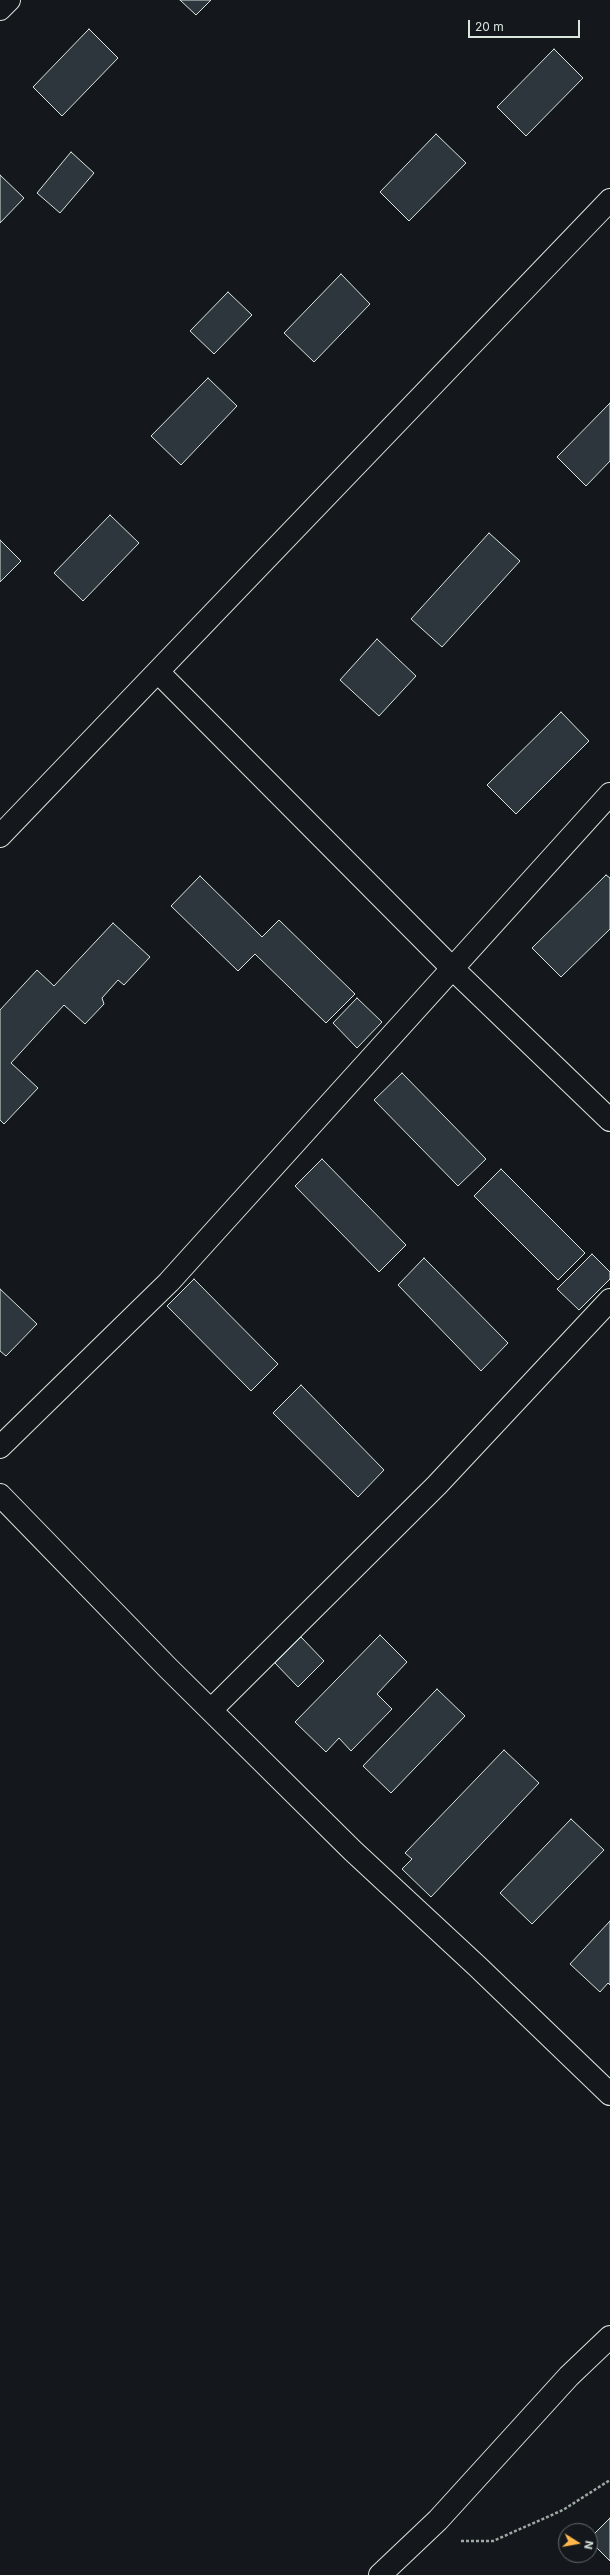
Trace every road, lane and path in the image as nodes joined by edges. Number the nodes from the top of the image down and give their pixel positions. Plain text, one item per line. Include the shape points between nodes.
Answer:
1 (9, 0) edge
2 (0, 9) edge
3 (610, 200) edge
4 (158, 672) junction
5 (610, 794) edge
6 (0, 836) edge
7 (453, 969) junction
8 (610, 1120) edge
9 (610, 1300) edge
10 (0, 1447) edge
11 (0, 1495) edge
12 (211, 1710) junction
13 (610, 2094) edge
14 (610, 2337) edge
15 (610, 2480) edge
16 (421, 2536) junction
17 (380, 2575) edge

1 - 2 street
3 - 4 street
4 - 6 street
4 - 7 street
5 - 7 street
7 - 8 street
7 - 10 street via 169,1282
9 - 12 street via 437,1485
11 - 12 street
12 - 13 street via 353,1851
14 - 16 street via 569,2376
15 - 16 path via 563,2510 493,2541 451,2542
16 - 17 street

